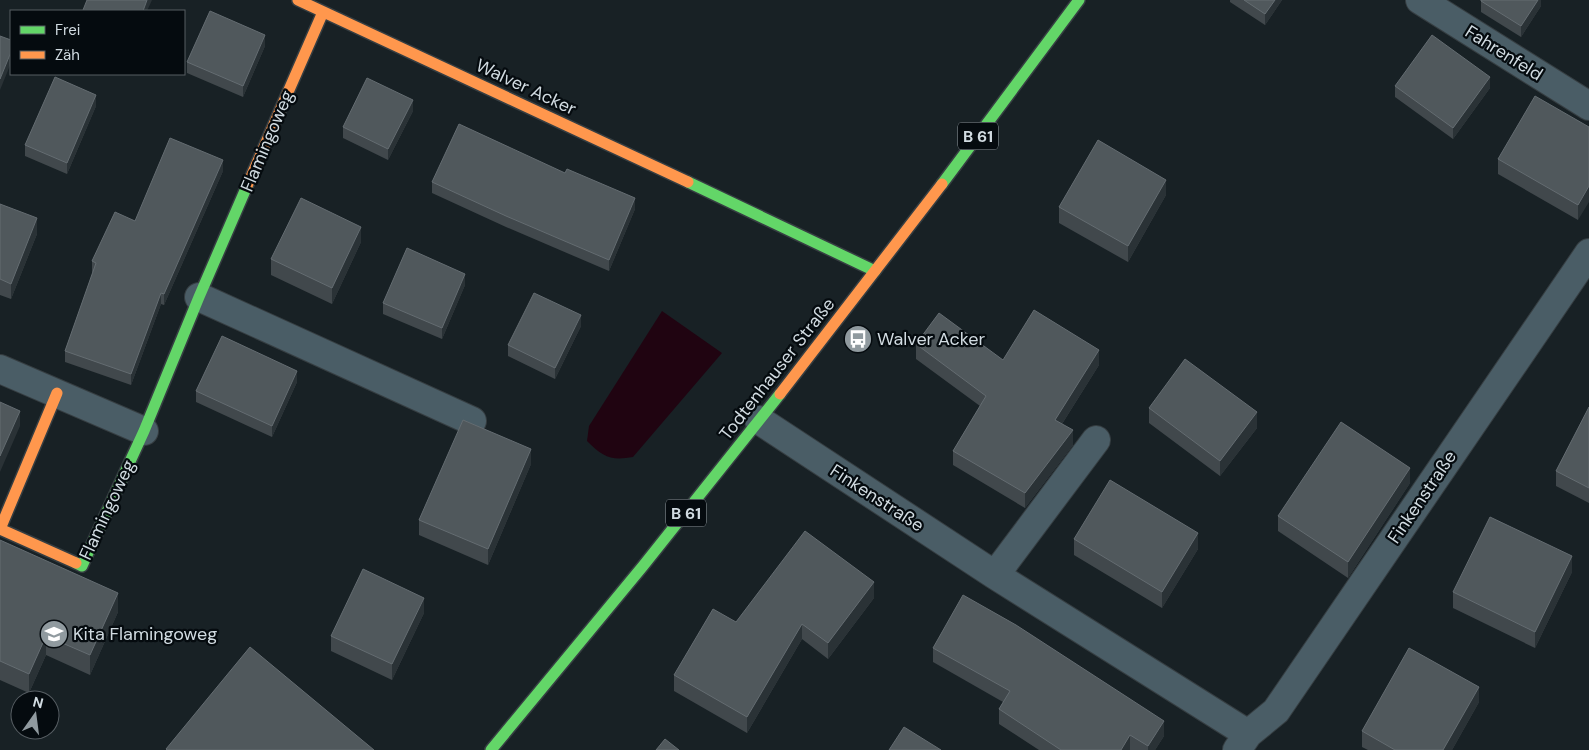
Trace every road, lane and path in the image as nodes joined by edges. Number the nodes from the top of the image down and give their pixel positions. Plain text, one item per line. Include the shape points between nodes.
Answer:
1 (298, 0) edge
2 (1079, 0) edge
3 (1420, 0) edge
4 (323, 12) junction
5 (1589, 106) edge
6 (1589, 253) edge
7 (875, 271) junction
8 (199, 297) junction
9 (0, 368) edge
10 (57, 393) junction
11 (759, 420) junction
12 (472, 421) dead end
13 (144, 430) junction
14 (1096, 440) dead end
15 (995, 574) junction
16 (1243, 742) edge
17 (492, 750) edge

1 - 4 street, Walver Acker
2 - 7 street, Todtenhauser Straße / B 61
3 - 5 street, Fahrenfeld
4 - 7 street, Walver Acker
4 - 8 street, Flamingoweg
6 - 16 street, Finkenstraße via 1276,711
7 - 11 street, Todtenhauser Straße / B 61
8 - 12 street
8 - 13 street, Flamingoweg
9 - 10 street
10 - 13 street
10 - 13 street, Flamingoweg via 0,530 82,566
11 - 15 street, Finkenstraße
11 - 17 street, Todtenhauser Straße / B 61
14 - 15 street
15 - 16 street, Finkenstraße

